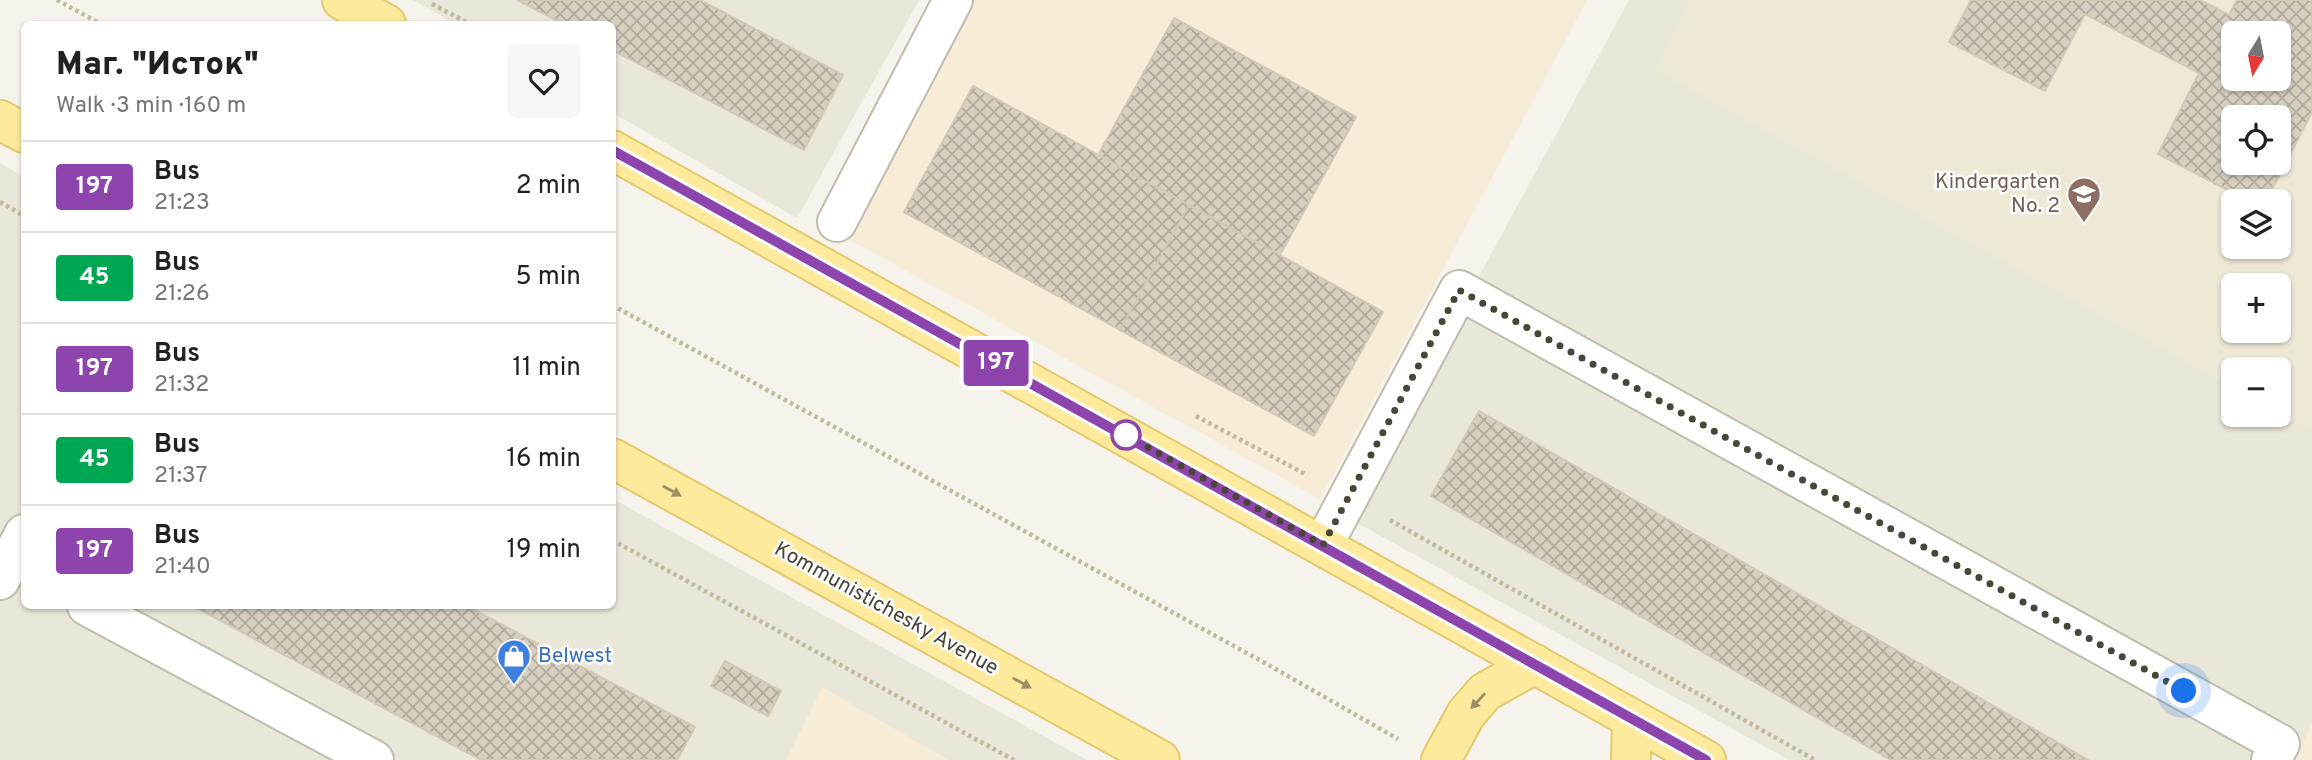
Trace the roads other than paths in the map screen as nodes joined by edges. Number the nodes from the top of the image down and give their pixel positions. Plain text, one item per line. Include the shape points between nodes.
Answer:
1 (342, 0) edge
2 (953, 0) edge
3 (380, 21) edge
4 (0, 120) edge
5 (21, 131) edge
6 (616, 152) edge
7 (837, 222) dead end
8 (616, 460) edge
9 (1323, 545) junction
10 (93, 609) edge
11 (1535, 664) junction
12 (1632, 719) junction
13 (374, 760) edge
14 (1160, 760) edge
15 (1441, 760) edge
16 (1631, 760) edge
17 (1706, 760) edge
18 (2272, 760) edge

1 - 3 main road
2 - 7 lane
4 - 5 main road
6 - 9 main road
8 -> 14 main road, Kommunistichesky Avenue
9 - 11 main road
9 - 18 lane via 1459,290 2280,744
10 - 13 lane
11 - 12 main road
11 -> 15 main road via 1485,692 1466,714
12 - 16 main road
12 - 17 main road

